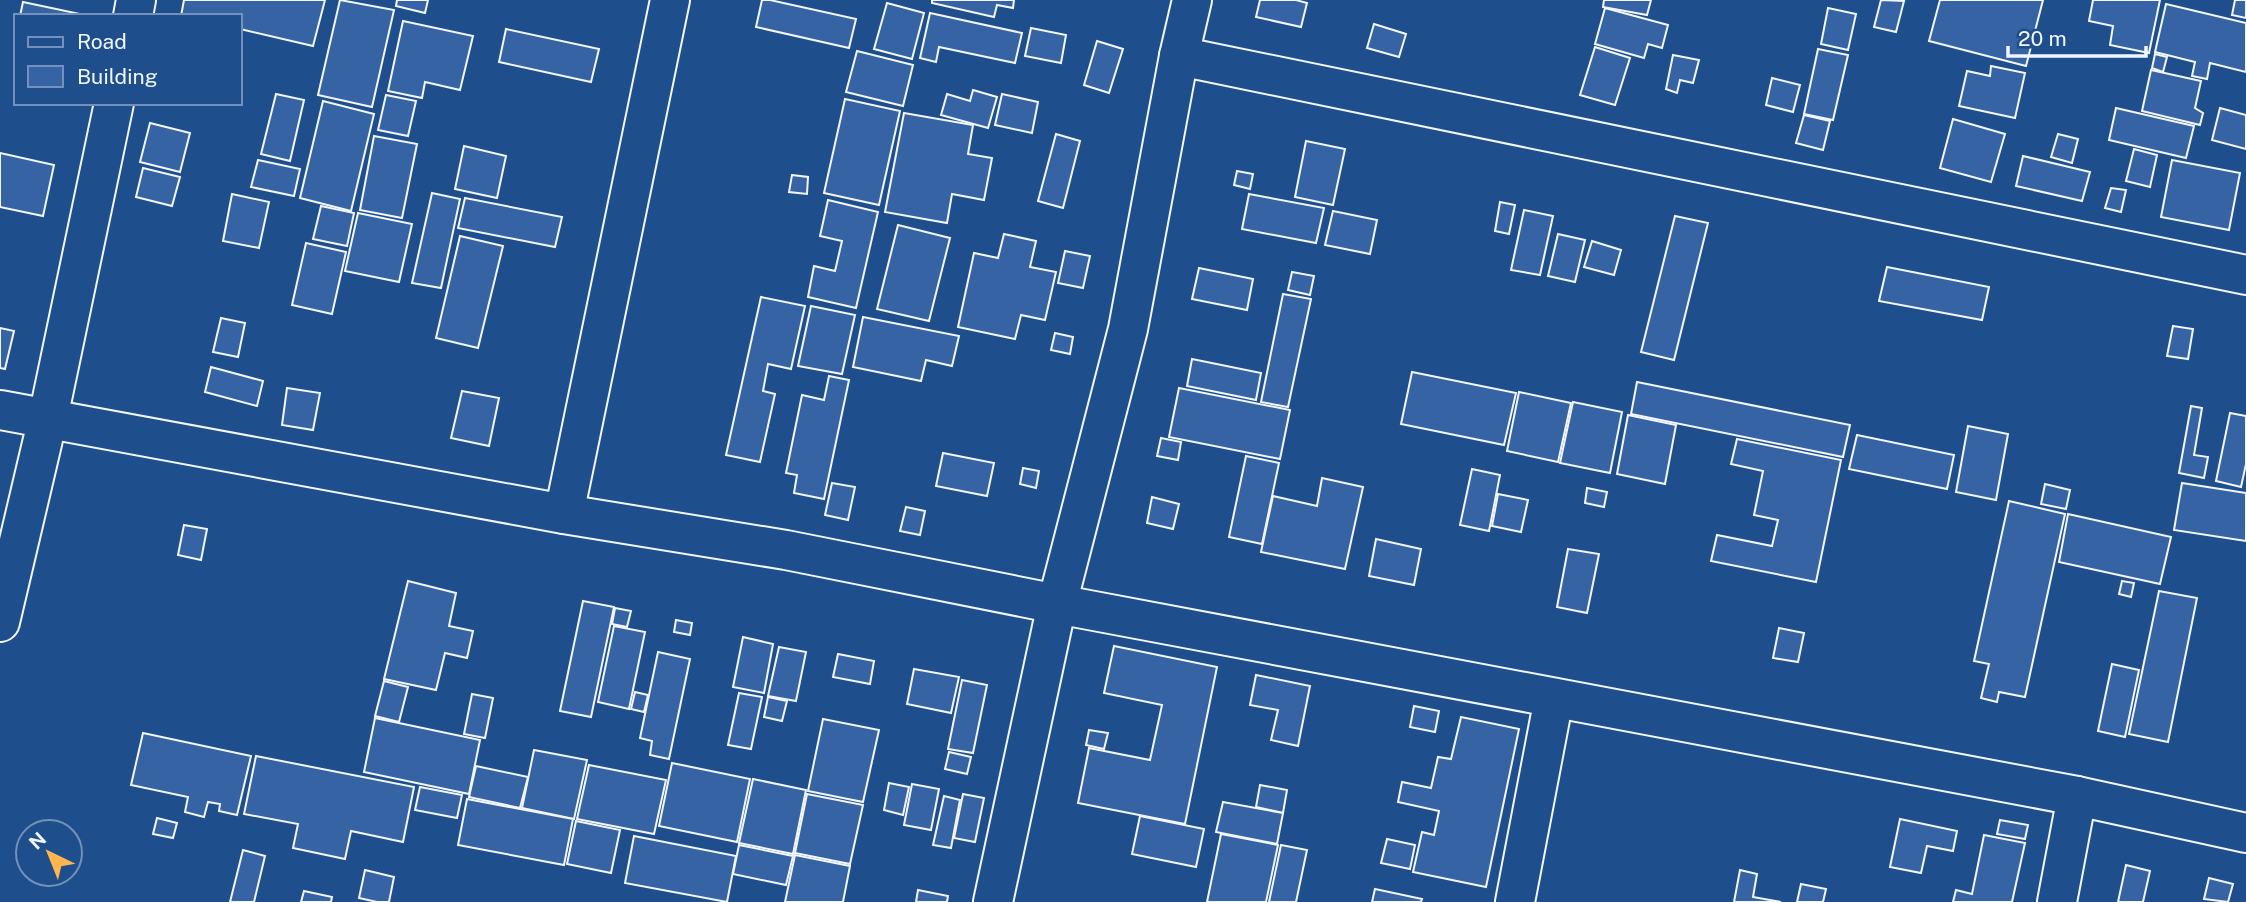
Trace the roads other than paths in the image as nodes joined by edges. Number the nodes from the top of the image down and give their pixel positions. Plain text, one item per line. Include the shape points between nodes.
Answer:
1 (670, 0) edge
2 (1192, 0) edge
3 (1180, 55) junction
4 (114, 105) edge
5 (2246, 275) edge
6 (0, 410) edge
7 (48, 418) junction
8 (564, 514) junction
9 (1057, 604) junction
10 (0, 622) edge
11 (1554, 698) junction
12 (2077, 796) junction
13 (2246, 832) edge
14 (993, 902) edge
15 (1515, 902) edge
16 (2057, 902) edge

1 - 8 street
2 - 3 street
3 - 5 street
3 - 9 street via 1128,329
4 - 7 street
6 - 7 street
7 - 8 street
7 - 10 street
8 - 9 street via 786,550
9 - 11 street
9 - 14 street
11 - 12 street
11 - 15 street
12 - 13 street
12 - 16 street

